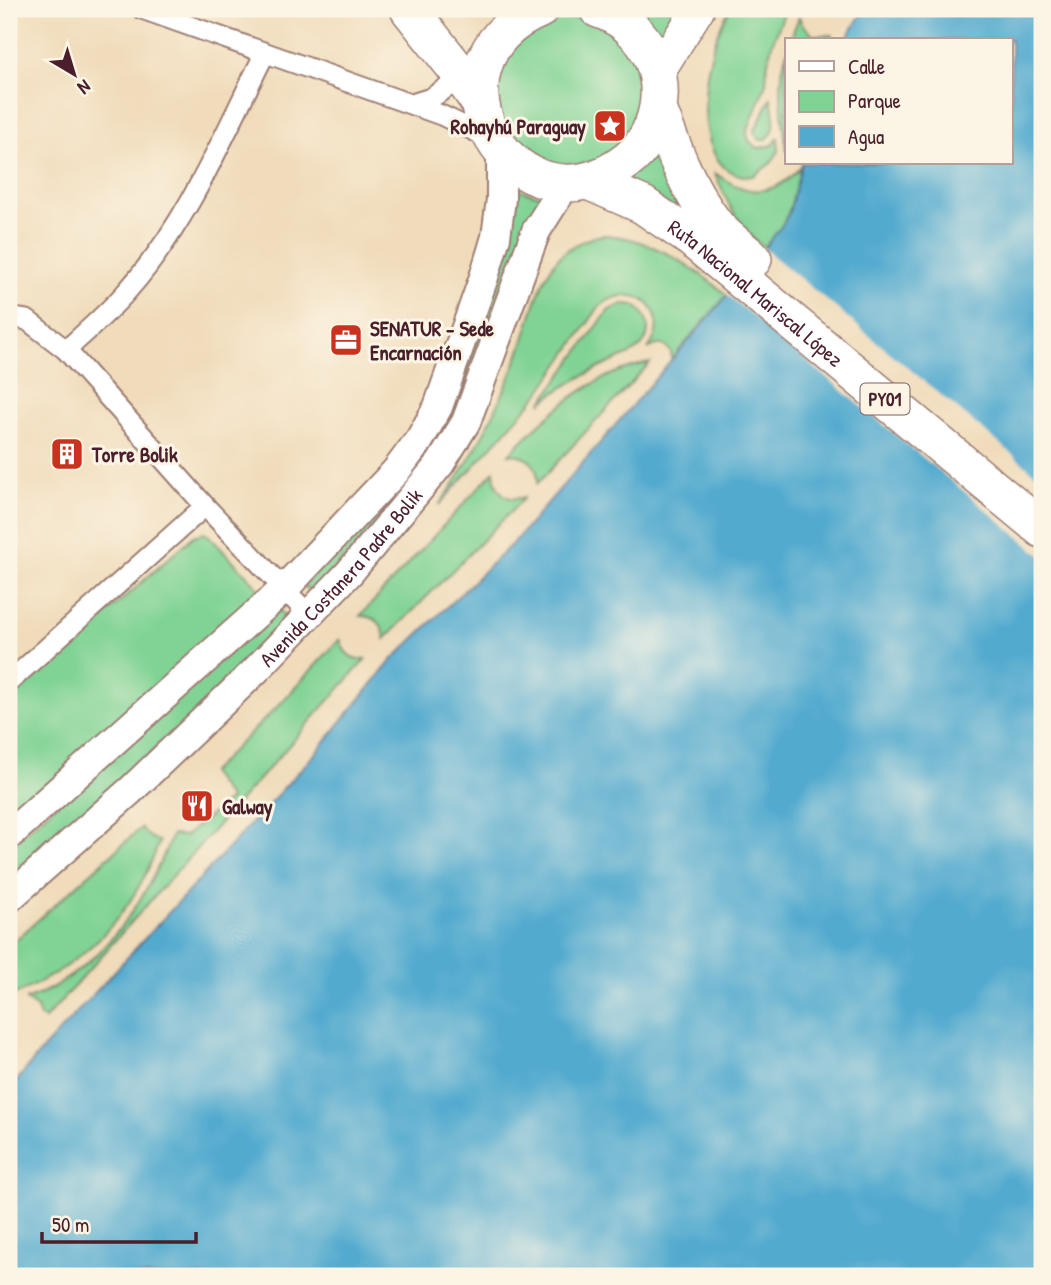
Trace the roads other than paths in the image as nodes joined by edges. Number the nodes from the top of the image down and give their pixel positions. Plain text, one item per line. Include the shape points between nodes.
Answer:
1 (142, 9) edge
2 (409, 9) edge
3 (540, 9) edge
4 (598, 9) edge
5 (698, 9) edge
6 (265, 52) junction
7 (476, 80) junction
8 (658, 91) junction
9 (412, 104) junction
10 (497, 146) junction
11 (578, 182) junction
12 (735, 259) junction
13 (9, 317) edge
14 (66, 350) junction
15 (1042, 505) edge
16 (205, 506) junction
17 (1042, 529) edge
18 (284, 589) junction
19 (309, 615) junction
20 (9, 682) edge
21 (9, 835) edge
22 (9, 898) edge

1 - 6 street
2 - 7 highway
3 - 7 highway via 509,27
4 - 8 highway, Ruta Nacional Mariscal López / PY01 via 633,29 649,50
5 - 8 main road
6 - 9 street
6 - 14 street via 186,209 128,290
7 - 9 street
7 - 10 highway
8 - 11 highway via 649,134 634,155 613,172
8 - 12 highway, Ruta Nacional Mariscal López / PY01 via 676,156
9 - 10 street via 468,126
10 - 11 highway, Ruta Nacional Mariscal López / PY01 via 518,167 540,178
10 - 18 main road, Avenida Costanera Padre Bolik via 501,199 496,237 438,407 396,471
11 - 12 highway, Ruta Nacional Mariscal López / PY01 via 643,205
11 - 19 main road, Avenida Costanera Padre Bolik via 536,231 455,442 411,502
12 - 15 highway, Ruta Nacional Mariscal López / PY01
12 - 17 highway, Ruta Nacional Mariscal López / PY01
13 - 14 street via 27,320
14 - 16 street
16 - 18 street
16 - 20 street
18 - 19 street
18 - 21 main road, Avenida Costanera Padre Bolik
19 - 22 main road, Avenida Costanera Padre Bolik via 140,781

